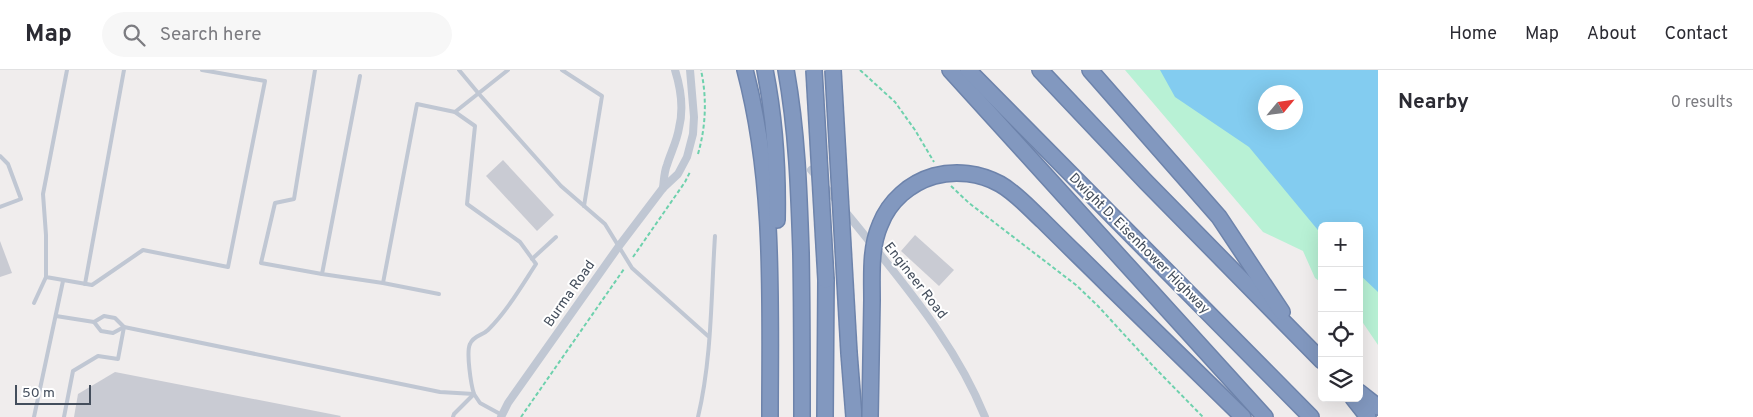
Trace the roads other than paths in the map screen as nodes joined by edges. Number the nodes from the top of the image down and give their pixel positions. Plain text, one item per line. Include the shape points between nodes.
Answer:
1 (67, 70) edge
2 (124, 70) edge
3 (202, 70) edge
4 (314, 70) edge
5 (459, 70) edge
6 (508, 70) edge
7 (562, 70) edge
8 (675, 70) edge
9 (690, 70) edge
10 (745, 70) edge
11 (765, 70) edge
12 (786, 70) edge
13 (814, 70) edge
14 (828, 70) edge
15 (833, 70) edge
16 (950, 70) edge
17 (968, 70) edge
18 (1040, 70) edge
19 (1051, 70) edge
20 (1090, 70) edge
21 (360, 76) dead end
22 (479, 94) junction
23 (455, 112) junction
24 (1102, 136) junction
25 (0, 156) edge
26 (811, 170) dead end
27 (663, 188) junction
28 (584, 206) junction
29 (0, 207) edge
30 (715, 236) dead end
31 (556, 237) dead end
32 (619, 246) junction
33 (532, 258) junction
34 (322, 274) junction
35 (46, 277) junction
36 (63, 280) junction
37 (826, 280) junction
38 (382, 283) junction
39 (85, 284) junction
40 (438, 294) dead end
41 (34, 303) dead end
42 (56, 316) junction
43 (94, 322) junction
44 (124, 327) junction
45 (770, 332) junction
46 (708, 336) junction
47 (1301, 340) junction
48 (1318, 357) edge
49 (474, 394) junction
50 (1363, 395) edge
51 (1355, 402) edge
52 (1378, 407) edge
53 (501, 416) edge
54 (34, 417) edge
55 (64, 417) edge
56 (453, 417) edge
57 (698, 417) edge
58 (770, 417) edge
59 (802, 417) edge
60 (825, 417) edge
61 (854, 417) edge
62 (870, 417) edge
63 (984, 417) edge
64 (1243, 417) edge
65 (1265, 417) edge
66 (1311, 417) edge
67 (1368, 417) edge

1 - 35 lane via 43,194
2 - 39 lane
3 - 39 lane via 265,81 228,267 143,250 92,285
4 - 34 lane via 294,198 276,203 261,263
5 - 22 lane
6 - 22 lane
7 - 28 lane via 602,96
8 - 27 street, Burma Road via 682,110
9 - 27 street, Burma Road via 693,134 678,174
10 - 45 highway via 765,181
11 - 45 highway via 778,176 776,266
12 - 59 highway via 795,128 799,187
13 - 37 highway, bridge
14 - 37 highway, bridge
15 - 61 highway, bridge
16 - 65 highway
17 - 66 highway, Dwight D. Eisenhower Highway
18 - 24 highway
19 - 24 highway
20 - 47 highway via 1219,217
21 - 34 lane
22 - 23 lane
22 - 28 lane via 561,186
23 - 33 lane via 474,126 467,204 520,242
23 - 38 lane via 417,104
24 - 47 highway
25 - 29 lane via 8,164 21,199
26 - 63 street, Engineer Road via 918,301 969,381
27 - 32 street, Burma Road
28 - 32 lane via 606,224
30 - 46 lane
31 - 33 lane
32 - 46 lane via 632,268
32 - 53 street, Burma Road
33 - 49 lane via 536,264 508,306 486,332 475,336 469,346
34 - 38 lane
35 - 36 lane
35 - 41 lane
36 - 39 lane
36 - 42 lane
37 - 60 highway
38 - 40 lane
42 - 43 lane
42 - 54 lane
43 - 44 lane via 104,316 115,318
43 - 44 lane via 101,331 113,333
44 - 49 lane via 440,392
44 - 55 lane via 118,360 98,356 73,371
45 - 58 highway
46 - 57 lane
47 - 48 highway
49 - 53 lane via 480,403
49 - 56 lane
50 - 52 highway
51 - 67 highway
62 - 64 highway, bridge via 874,242 880,224 890,206 904,192 921,181 958,173 999,183 1018,198

